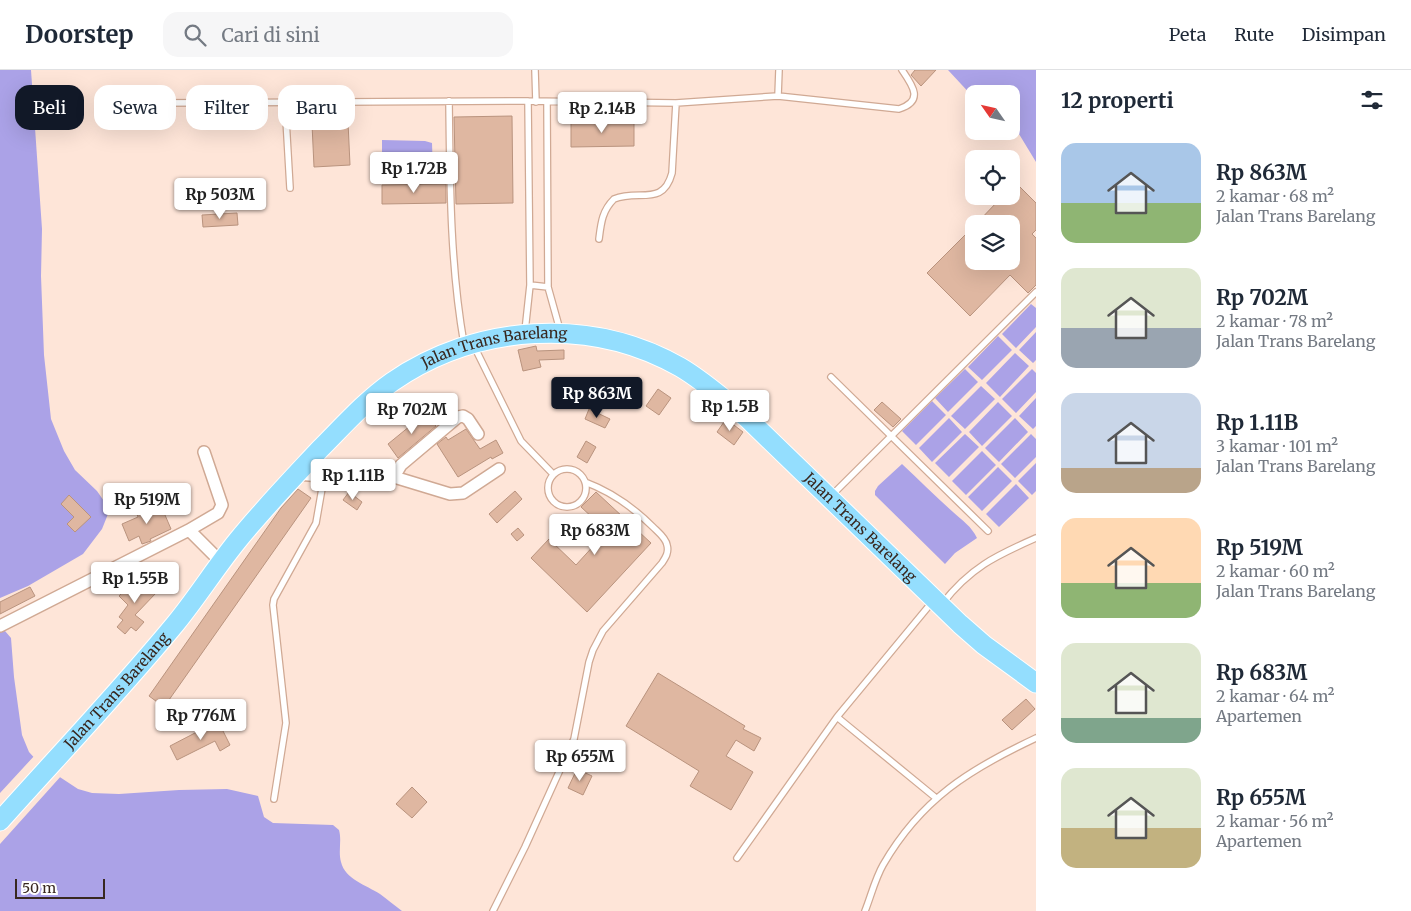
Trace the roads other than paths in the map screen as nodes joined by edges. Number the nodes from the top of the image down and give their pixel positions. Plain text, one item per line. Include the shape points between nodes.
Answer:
1 (535, 70) edge
2 (780, 70) edge
3 (902, 70) edge
4 (778, 96) junction
5 (450, 101) junction
6 (528, 101) junction
7 (278, 102) edge
8 (355, 102) edge
9 (536, 102) junction
10 (547, 102) junction
11 (176, 103) edge
12 (676, 103) junction
13 (287, 130) edge
14 (290, 188) dead end
15 (599, 239) dead end
16 (530, 285) junction
17 (548, 287) junction
18 (1036, 292) edge
19 (525, 333) junction
20 (561, 333) junction
21 (468, 346) junction
22 (831, 377) dead end
23 (478, 434) dead end
24 (891, 436) junction
25 (204, 452) dead end
26 (499, 469) dead end
27 (297, 474) junction
28 (553, 474) junction
29 (324, 477) junction
30 (394, 477) junction
31 (585, 482) junction
32 (829, 498) junction
33 (189, 530) junction
34 (988, 531) dead end
35 (1036, 538) edge
36 (221, 562) junction
37 (937, 603) junction
38 (0, 626) edge
39 (1036, 683) edge
40 (837, 717) junction
41 (1036, 738) edge
42 (936, 798) junction
43 (274, 799) dead end
44 (0, 821) edge
45 (737, 858) dead end
46 (493, 911) edge
47 (865, 911) edge

1 - 9 lane
2 - 4 lane
3 - 4 lane via 915,93 908,106 899,109
4 - 12 lane
5 - 6 lane
5 - 8 lane
5 - 21 lane via 450,214 460,322
6 - 9 lane
6 - 16 lane
7 - 11 lane
9 - 10 lane
10 - 12 lane
10 - 17 lane
12 - 15 lane via 670,184 658,194 614,199 604,211
13 - 14 lane
16 - 17 lane
16 - 19 lane
17 - 20 lane
18 - 24 lane
19 - 20 highway, Jalan Trans Barelang
19 - 21 highway, Jalan Trans Barelang
20 - 32 highway, Jalan Trans Barelang via 622,343 680,367 716,391 747,418
21 - 27 highway, Jalan Trans Barelang via 392,382 364,405
21 - 28 lane via 521,441
22 - 24 lane
23 - 30 street via 468,419 458,417 401,465
24 - 32 lane
24 - 34 lane
25 - 33 street via 222,504 218,513
26 - 30 street via 463,493 456,494
27 - 29 street
27 - 36 highway, Jalan Trans Barelang
28 - 31 lane via 572,469
28 - 31 lane via 547,486 548,492 554,502 564,508 581,501
29 - 30 street via 368,480
29 - 43 lane via 316,523 273,605 286,723
31 - 46 lane via 615,495 637,511 665,539 667,554 603,631 593,650 574,739 526,847
32 - 37 highway, Jalan Trans Barelang
33 - 36 street
33 - 38 street
35 - 37 lane via 979,566
36 - 44 highway, Jalan Trans Barelang via 178,621
37 - 39 highway, Jalan Trans Barelang via 984,645
37 - 40 lane
40 - 42 lane
40 - 45 lane
41 - 42 lane via 970,772
42 - 47 lane via 905,831 882,866

